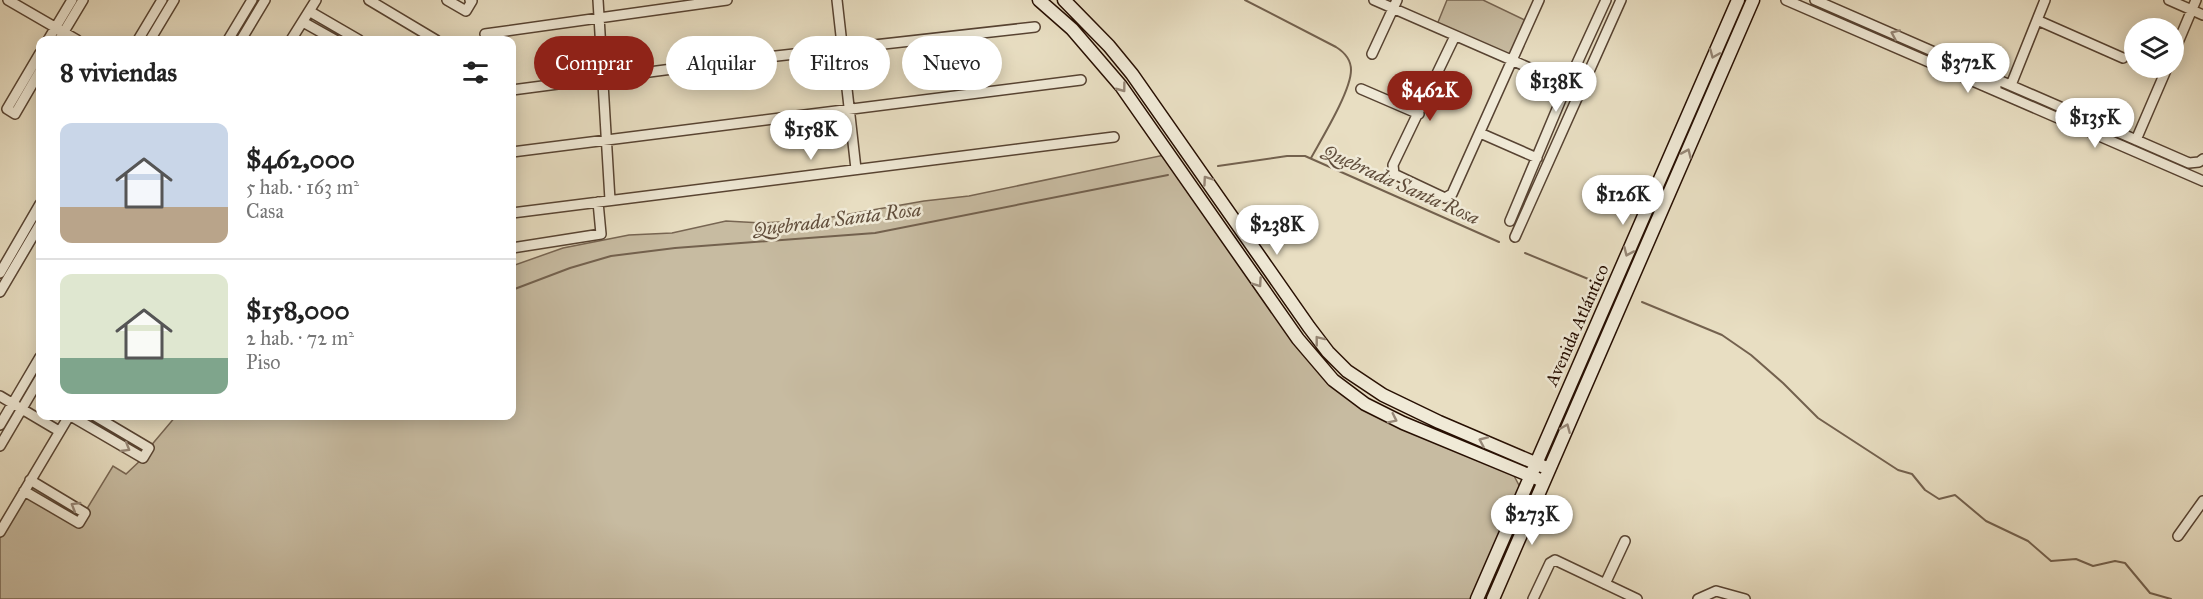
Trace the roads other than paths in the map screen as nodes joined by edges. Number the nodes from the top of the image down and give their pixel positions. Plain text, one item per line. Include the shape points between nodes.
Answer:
1 (8, 0) edge
2 (72, 0) edge
3 (83, 0) edge
4 (162, 0) edge
5 (174, 0) edge
6 (252, 0) edge
7 (265, 0) edge
8 (315, 0) edge
9 (369, 0) edge
10 (447, 0) edge
11 (470, 0) edge
12 (598, 0) edge
13 (727, 0) edge
14 (837, 0) edge
15 (1040, 0) edge
16 (1064, 0) edge
17 (1374, 0) edge
18 (1539, 0) edge
19 (1606, 0) edge
20 (1621, 0) edge
21 (1738, 0) edge
22 (1753, 0) edge
23 (1786, 0) edge
24 (1815, 0) edge
25 (2045, 0) edge
26 (2169, 0) edge
27 (2196, 0) edge
28 (1395, 4) edge
29 (2191, 10) junction
30 (309, 11) junction
31 (2203, 15) edge
32 (598, 18) junction
33 (2037, 20) junction
34 (303, 22) junction
35 (1035, 27) dead end
36 (2184, 27) edge
37 (59, 34) edge
38 (485, 34) dead end
39 (140, 36) edge
40 (152, 36) edge
41 (230, 36) edge
42 (243, 36) edge
43 (294, 36) edge
44 (328, 36) edge
45 (352, 36) edge
46 (429, 36) edge
47 (599, 36) edge
48 (841, 36) edge
49 (1455, 36) junction
50 (890, 44) edge
51 (1372, 54) dead end
52 (789, 56) edge
53 (1932, 58) junction
54 (2123, 58) dead end
55 (36, 60) edge
56 (1512, 61) junction
57 (654, 72) edge
58 (36, 78) edge
59 (2163, 78) edge
60 (1081, 80) dead end
61 (1996, 80) dead end
62 (1567, 85) junction
63 (2010, 85) junction
64 (534, 87) edge
65 (1361, 89) dead end
66 (516, 90) edge
67 (603, 90) edge
68 (846, 90) edge
69 (1580, 90) junction
70 (848, 109) junction
71 (1419, 114) junction
72 (1480, 133) junction
73 (1114, 137) dead end
74 (605, 140) junction
75 (2136, 140) junction
76 (516, 151) edge
77 (1537, 158) junction
78 (2203, 159) edge
79 (856, 169) junction
80 (2203, 181) edge
81 (610, 200) junction
82 (598, 202) junction
83 (36, 211) edge
84 (516, 212) edge
85 (1510, 220) dead end
86 (36, 231) edge
87 (1515, 237) dead end
88 (516, 247) edge
89 (0, 273) edge
90 (0, 292) edge
91 (36, 364) edge
92 (36, 385) edge
93 (0, 396) edge
94 (13, 404) junction
95 (22, 409) junction
96 (36, 417) edge
97 (40, 420) edge
98 (67, 420) edge
99 (77, 420) edge
100 (102, 420) edge
101 (0, 425) edge
102 (59, 431) junction
103 (1544, 444) junction
104 (0, 446) edge
105 (1517, 456) junction
106 (1536, 464) junction
107 (1506, 467) junction
108 (1549, 469) junction
109 (1531, 476) junction
110 (30, 480) junction
111 (1543, 481) junction
112 (24, 490) junction
113 (1522, 497) junction
114 (2203, 501) edge
115 (0, 532) edge
116 (2178, 536) dead end
117 (1625, 541) dead end
118 (1605, 584) junction
119 (1477, 599) edge
120 (1493, 599) edge
121 (1533, 599) edge
122 (1637, 599) edge
123 (1698, 599) edge
124 (1745, 599) edge

1 - 37 street
2 - 37 street
3 - 37 street
4 - 39 street
5 - 40 street
6 - 41 street
7 - 42 street
8 - 30 street
9 - 46 street
10 - 11 street via 466,11
12 - 32 street
13 - 32 street
14 - 48 street
15 -> 107 street via 1072,28 1121,86 1322,369 1354,397 1382,413
105 -> 16 street via 1391,399 1337,362 1132,74
17 - 28 street
18 - 56 street
19 - 62 street
20 - 69 street
21 -> 103 street, Avenida Atlántico
108 -> 22 street, Avenida Atlántico
23 - 53 street
53 -> 24 street
25 - 33 street
26 - 29 street
27 - 29 street
28 - 49 street
28 - 51 street
29 - 31 street
29 - 36 street
30 - 34 street
30 - 45 street
32 - 38 street
32 - 47 street
33 - 54 street
33 - 63 street
34 - 43 street
34 - 44 street
35 - 50 street
49 - 56 street
49 - 71 street
52 - 57 street
53 - 80 street via 1987,75 1999,92
55 - 58 street via 7,109 15,114
56 - 62 street
56 - 72 street
59 - 75 street
60 - 70 street
61 - 63 street
62 - 69 street
62 - 77 street
63 - 75 street
64 - 66 street
65 - 71 street
67 - 74 street
68 - 70 street
69 - 87 street
70 - 74 street
70 - 79 street
71 - 72 street via 1392,170 1445,198 1452,194
72 - 77 street
73 - 79 street
74 - 76 street
74 - 81 street
75 - 78 street via 2189,163
77 - 85 street
79 - 81 street
81 - 82 street
82 - 84 street
82 - 88 street via 601,234
83 - 89 street
86 - 90 street
91 - 94 street
92 - 95 street
93 - 94 street
94 - 95 street
94 - 101 street
95 - 96 street
95 - 104 street
97 - 102 street
98 - 102 street
99 -> 100 street via 143,458 149,448
102 - 110 street
103 - 105 street via 1535,452
103 - 106 street, Avenida Atlántico
105 - 106 street
106 - 108 street
106 - 109 street, Avenida Atlántico
107 - 109 street
107 - 113 street via 1516,477
108 - 111 street, Avenida Atlántico
109 - 111 street
109 - 113 street, Avenida Atlántico
110 - 112 street
112 -> 110 street via 79,523 85,513
111 - 120 street, Avenida Atlántico
112 - 115 street
113 - 119 street, Avenida Atlántico
114 - 116 street
117 - 118 street
118 - 121 street via 1553,560
118 - 122 street
123 - 124 street via 1716,591

